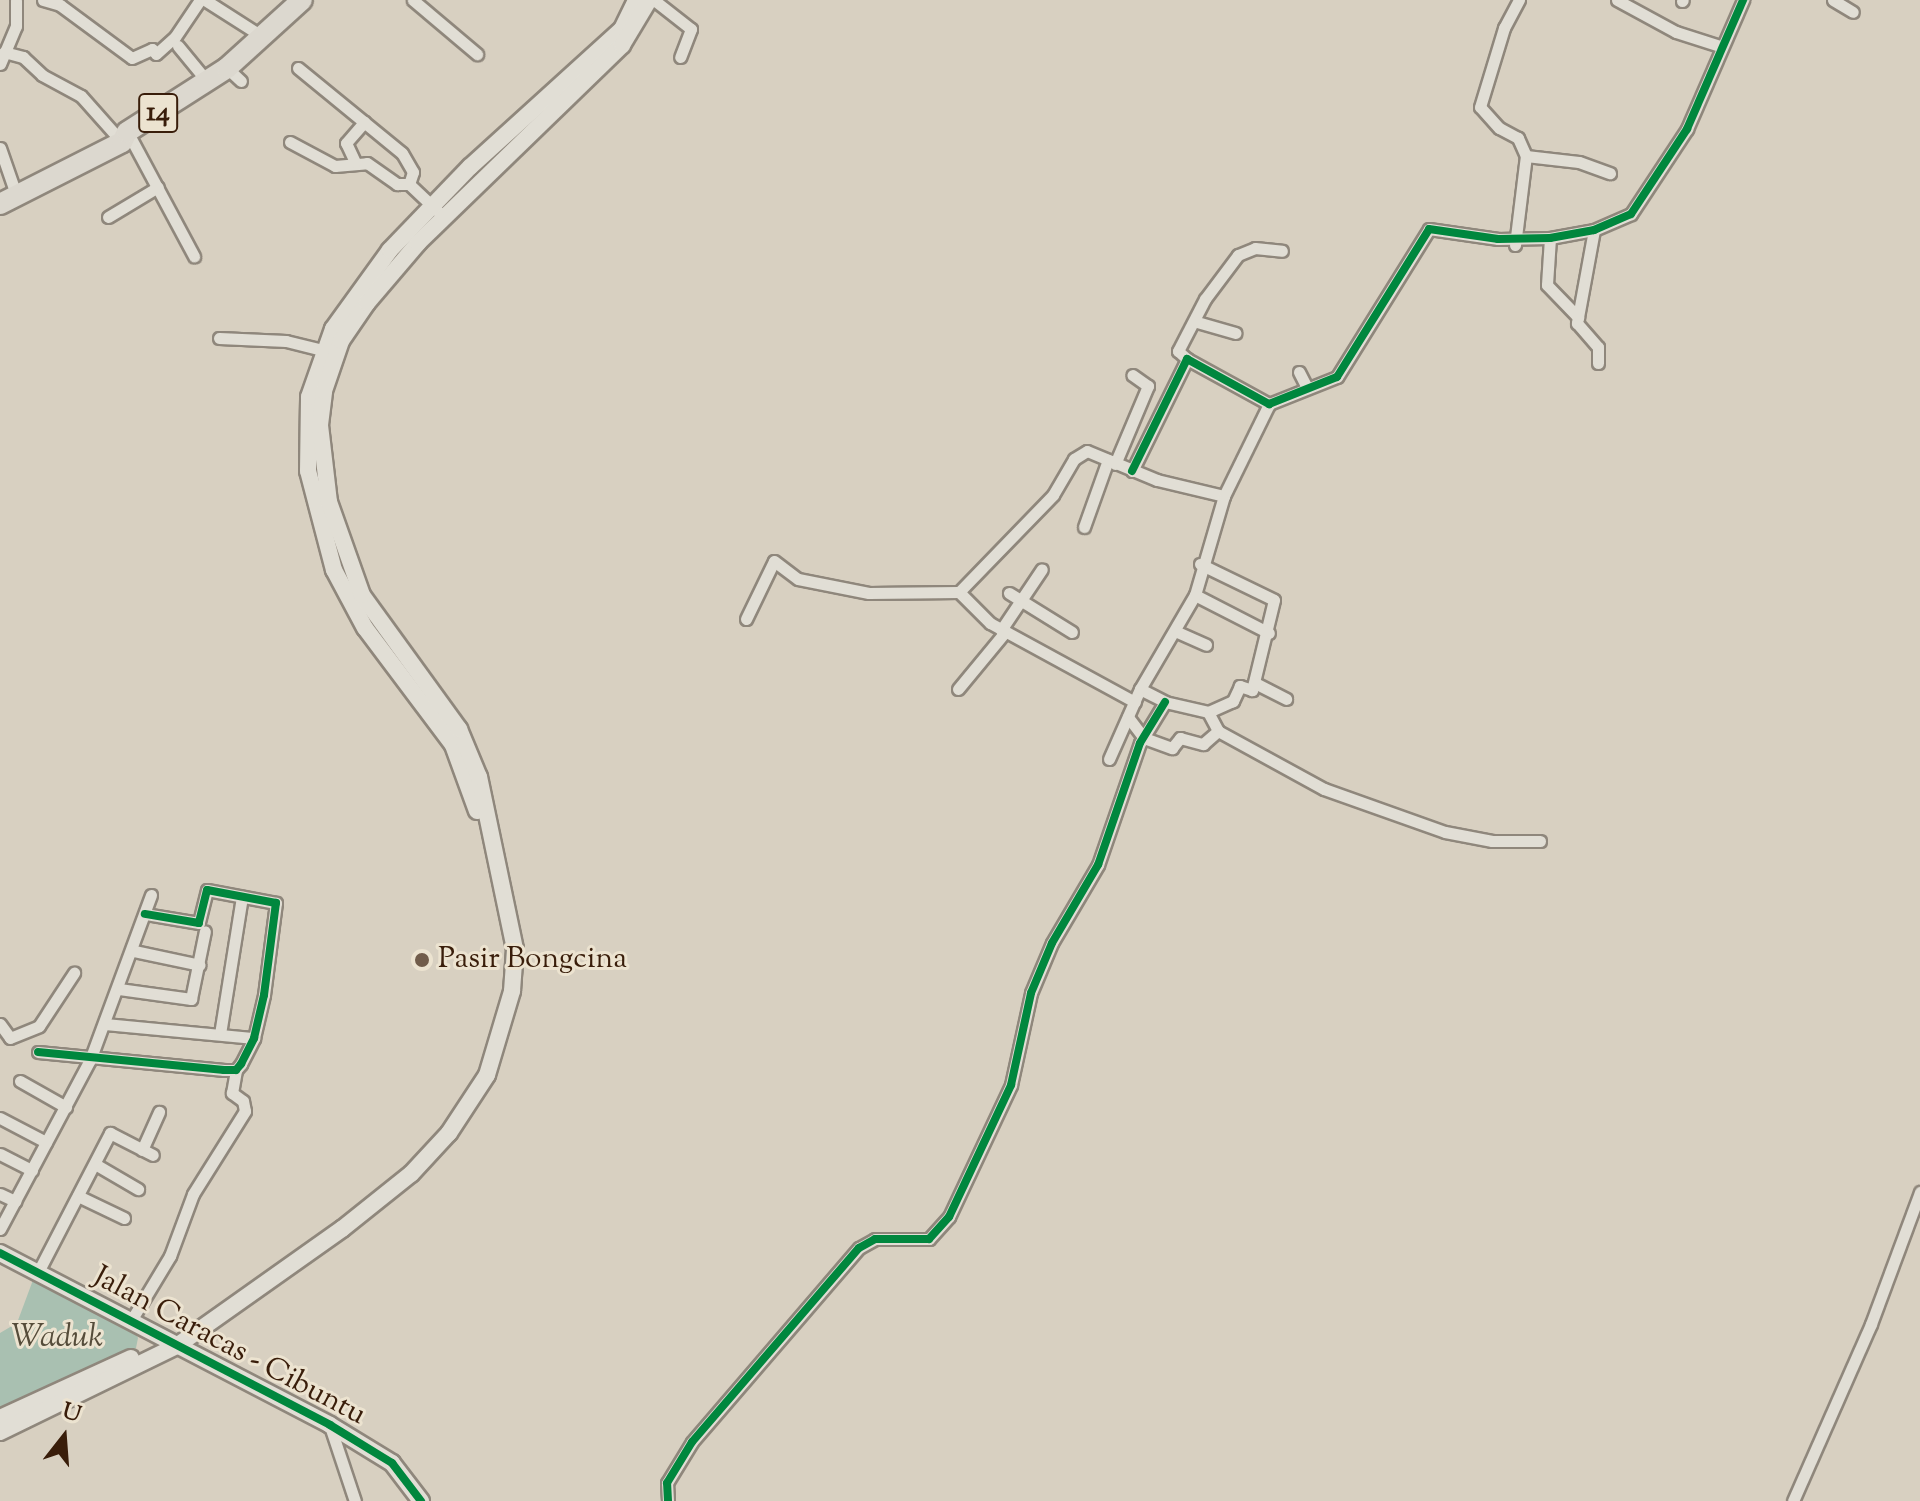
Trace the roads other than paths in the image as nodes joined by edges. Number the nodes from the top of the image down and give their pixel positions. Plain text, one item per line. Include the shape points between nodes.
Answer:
1 (16, 0) edge
2 (43, 0) edge
3 (202, 0) edge
4 (302, 0) edge
5 (413, 0) edge
6 (636, 0) edge
7 (651, 0) edge
8 (1519, 0) edge
9 (1617, 0) edge
10 (1743, 0) edge
11 (1833, 0) edge
12 (1853, 12) dead end
13 (263, 37) junction
14 (178, 46) dead end
15 (1720, 46) junction
16 (4, 52) junction
17 (477, 54) dead end
18 (680, 57) dead end
19 (0, 64) edge
20 (298, 68) dead end
21 (206, 80) junction
22 (364, 122) junction
23 (125, 137) junction
24 (290, 142) dead end
25 (0, 148) edge
26 (1526, 156) junction
27 (355, 162) junction
28 (1610, 173) dead end
29 (409, 184) junction
30 (158, 187) junction
31 (8, 200) edge
32 (432, 204) junction
33 (108, 217) dead end
34 (444, 217) junction
35 (1594, 230) junction
36 (1550, 238) junction
37 (1515, 242) junction
38 (1282, 251) dead end
39 (194, 256) dead end
40 (1578, 317) junction
41 (1197, 322) junction
42 (1235, 333) dead end
43 (219, 338) dead end
44 (322, 350) junction
45 (1187, 359) junction
46 (1598, 363) dead end
47 (1299, 372) dead end
48 (1132, 375) dead end
49 (1307, 388) junction
50 (1269, 404) junction
51 (1112, 462) junction
52 (1132, 471) junction
53 (1224, 496) junction
54 (1084, 527) dead end
55 (1200, 564) junction
56 (1042, 569) dead end
57 (959, 592) junction
58 (1009, 593) dead end
59 (1195, 595) junction
60 (1021, 601) junction
61 (746, 619) dead end
62 (1003, 631) junction
63 (1175, 631) junction
64 (1072, 632) dead end
65 (1269, 633) junction
66 (1206, 645) dead end
67 (1255, 683) junction
68 (958, 689) dead end
69 (1140, 689) junction
70 (1286, 699) dead end
71 (1135, 702) junction
72 (1165, 702) junction
73 (1208, 712) junction
74 (1128, 717) junction
75 (1218, 731) junction
76 (1144, 738) junction
77 (1109, 759) dead end
78 (1540, 841) dead end
79 (151, 895) dead end
80 (242, 897) junction
81 (145, 914) junction
82 (205, 931) dead end
83 (134, 951) junction
84 (200, 965) junction
85 (74, 973) dead end
86 (119, 989) junction
87 (0, 1024) edge
88 (105, 1024) junction
89 (220, 1034) junction
90 (254, 1038) junction
91 (38, 1052) dead end
92 (90, 1060) junction
93 (236, 1070) junction
94 (20, 1081) dead end
95 (66, 1107) junction
96 (159, 1112) dead end
97 (0, 1118) edge
98 (46, 1142) junction
99 (0, 1154) edge
100 (95, 1164) junction
101 (32, 1170) junction
102 (138, 1189) dead end
103 (1920, 1192) edge
104 (0, 1194) edge
105 (78, 1196) junction
106 (15, 1201) junction
107 (124, 1218) dead end
108 (0, 1229) edge
109 (0, 1253) edge
110 (37, 1274) junction
111 (132, 1319) junction
112 (174, 1343) junction
113 (0, 1418) edge
114 (330, 1425) junction
115 (0, 1432) edge
116 (355, 1501) edge
117 (421, 1501) edge
118 (668, 1501) edge
119 (1793, 1501) edge

1 - 16 street via 16,26
2 - 3 street via 60,5 132,58 152,49 156,54
3 - 13 street
4 - 13 highway, 14
5 - 17 street
6 - 32 main road via 622,29
7 - 18 street via 691,29
7 - 34 main road via 622,45
8 - 26 street via 1504,28 1480,107 1518,138
9 - 15 street via 1676,32
10 - 15 street
11 - 12 street
13 - 21 highway, 14 via 234,75
14 - 21 street
15 - 35 street via 1668,166 1631,214
16 - 19 street
16 - 23 street via 23,57 42,75 81,96
20 - 22 street
21 - 23 highway, 14
22 - 27 street via 346,143
22 - 29 street via 402,153 413,172
23 - 30 street
23 - 31 highway, 14
24 - 27 street via 335,166
25 - 31 street
26 - 28 street via 1579,162
26 - 37 street
27 - 29 street via 367,163 402,187
29 - 32 street
30 - 33 street
30 - 39 street
32 - 34 street
32 - 44 main road via 363,284
34 - 112 main road via 367,303 341,341 324,391 322,451 329,502 362,595 398,652 459,729 479,777 515,949 507,1016 480,1088 411,1174
35 - 36 street
35 - 40 street
36 - 37 street
36 - 40 street via 1547,285
37 - 49 street via 1429,229 1337,377
38 - 41 street via 1255,248 1238,255 1205,299
40 - 46 street via 1578,325 1598,347
41 - 42 street
41 - 45 street via 1178,351
43 - 44 street via 286,341
44 - 112 main road via 309,397 306,449 334,570 365,628 453,745 476,807 503,929 505,975 492,1038 464,1097 442,1127 403,1168
45 - 50 street
45 - 52 street
47 - 49 street
48 - 51 street via 1148,386
49 - 50 street
50 - 53 street
51 - 52 street
51 - 54 street
51 - 57 street via 1087,451 1074,459 1053,495
52 - 53 street
53 - 55 street
55 - 59 street
55 - 65 street via 1273,597
56 - 60 street
57 - 61 street via 869,593 798,579 774,561
57 - 62 street
58 - 60 street
59 - 63 street
59 - 65 street
60 - 62 street
60 - 64 street
62 - 68 street
62 - 71 street
63 - 66 street
63 - 69 street
65 - 67 street
67 - 70 street
67 - 73 street via 1252,690 1240,686 1233,701
69 - 71 street
69 - 72 street
71 - 74 street
72 - 73 street
72 - 76 street
73 - 75 street
74 - 76 street
74 - 77 street
75 - 76 street via 1203,744 1180,738 1172,748
75 - 78 street via 1324,789 1445,832 1492,841
76 - 118 street via 1098,865 1072,902 1040,972 1011,1085 949,1217 929,1239 875,1239 859,1248 692,1442 667,1483
79 - 81 street
80 - 81 street via 207,890 199,923
80 - 89 street
80 - 90 street via 276,903
81 - 83 street
82 - 84 street
83 - 84 street
83 - 86 street
84 - 86 street via 191,999
85 - 87 street via 39,1026 10,1038
86 - 88 street
88 - 89 street
88 - 92 street
89 - 90 street
90 - 93 street
91 - 92 street
92 - 93 street
92 - 95 street
93 - 111 street via 232,1093 243,1101 245,1111 193,1194 167,1261
94 - 95 street
95 - 98 street
96 - 100 street via 148,1153 110,1133
97 - 98 street
98 - 101 street
99 - 101 street
100 - 102 street
100 - 105 street
101 - 106 street
103 - 119 street via 1871,1324
104 - 106 street
105 - 107 street
105 - 110 street
106 - 108 street
109 - 110 main road, Jalan Caracas - Cibuntu
110 - 111 main road, Jalan Caracas - Cibuntu
111 - 112 main road, Jalan Caracas - Cibuntu
112 - 113 main road
112 - 114 main road, Jalan Caracas - Cibuntu
112 - 115 main road
114 - 116 street
114 - 117 main road, Jalan Caracas - Cibuntu via 392,1463

